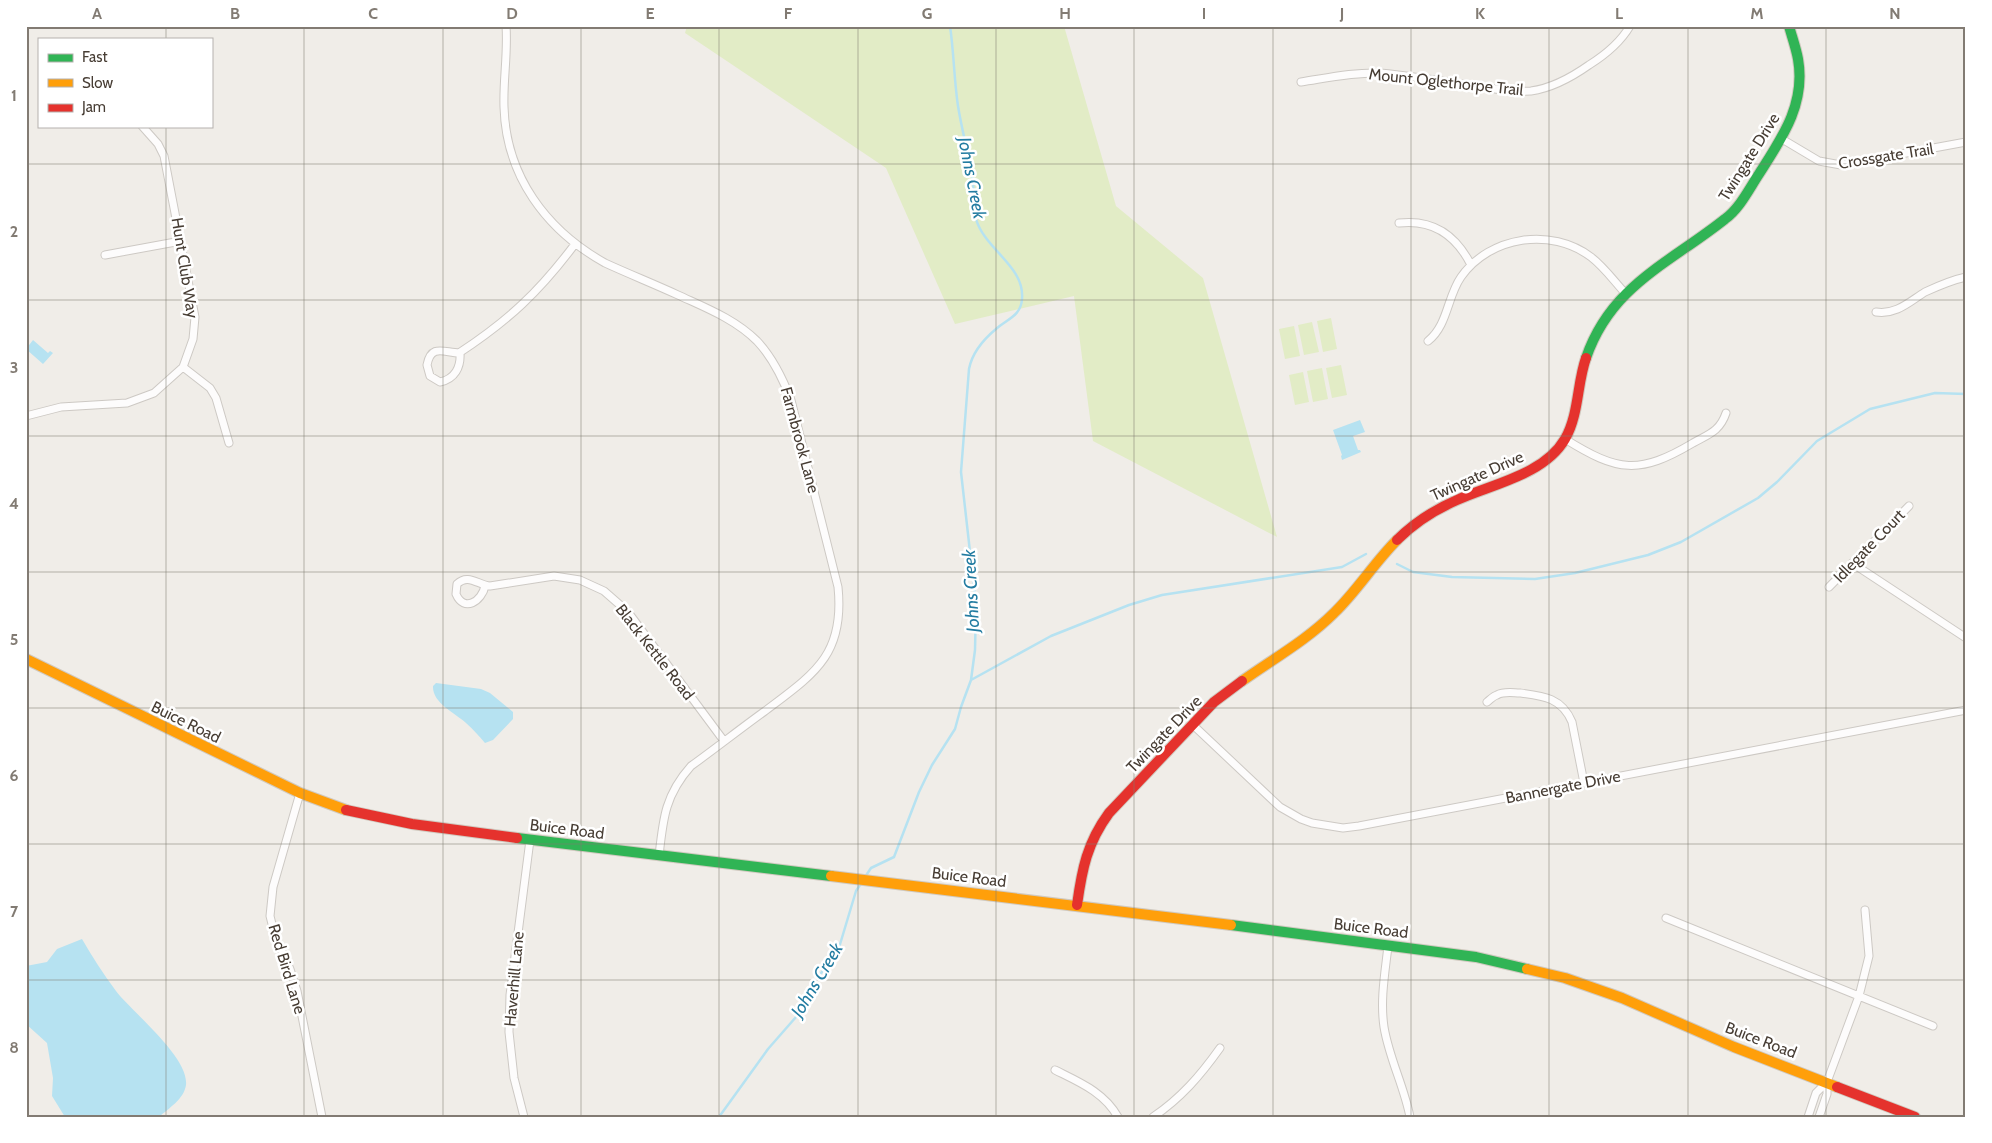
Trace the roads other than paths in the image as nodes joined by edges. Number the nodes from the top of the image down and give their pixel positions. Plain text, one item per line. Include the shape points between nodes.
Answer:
1 (506, 26) edge
2 (1630, 26) edge
3 (1789, 26) edge
4 (1301, 82) dead end
5 (144, 128) edge
6 (1782, 138) junction
7 (1966, 142) edge
8 (1399, 223) dead end
9 (181, 241) junction
10 (575, 244) junction
11 (105, 255) dead end
12 (1471, 265) junction
13 (1966, 277) edge
14 (1625, 293) junction
15 (1876, 312) dead end
16 (1428, 341) dead end
17 (460, 352) junction
18 (183, 367) junction
19 (1726, 413) dead end
20 (26, 416) edge
21 (1565, 440) junction
22 (229, 443) dead end
23 (1909, 506) dead end
24 (1852, 563) junction
25 (485, 586) dead end
26 (1829, 587) dead end
27 (1966, 638) edge
28 (26, 659) edge
29 (1487, 702) dead end
30 (1966, 710) edge
31 (1193, 725) junction
32 (724, 741) junction
33 (1584, 783) junction
34 (300, 793) junction
35 (530, 840) junction
36 (659, 856) junction
37 (1077, 904) junction
38 (1865, 910) dead end
39 (1666, 918) dead end
40 (1388, 946) junction
41 (1859, 996) junction
42 (1933, 1026) dead end
43 (1220, 1048) dead end
44 (1054, 1070) dead end
45 (1827, 1082) junction
46 (322, 1117) edge
47 (524, 1117) edge
48 (1118, 1117) edge
49 (1152, 1117) edge
50 (1410, 1117) edge
51 (1808, 1117) edge
52 (1818, 1117) edge
53 (1915, 1117) edge

1 - 10 street, Farmbrook Lane via 504,106 510,146 533,200 552,224
2 - 4 street, Mount Oglethorpe Trail via 1601,58 1556,84 1532,90 1510,91 1377,73
3 - 6 street, Twingate Drive via 1798,60 1799,81 1791,122
5 - 9 street, Hunt Club Way via 164,156
6 - 7 street, Crossgate Trail via 1819,161 1841,166
6 - 14 street, Twingate Drive via 1727,218
8 - 12 street via 1422,222 1439,229 1458,244
9 - 11 street
9 - 18 street, Hunt Club Way via 195,317 193,339
10 - 17 street via 523,305
10 - 32 street, Farmbrook Lane via 605,263 716,312 739,326 771,359 791,400 838,588 838,626 829,652 812,674
12 - 14 street via 1508,243 1552,240 1589,256
12 - 16 street via 1454,288 1439,330
13 - 15 street via 1940,285 1894,312
14 - 21 street, Twingate Drive via 1605,315 1590,343
17 - 17 street via 438,350 432,354 427,365 430,376 440,382 451,379 458,366
18 - 20 street, Hunt Club Way via 164,387 144,398 127,403 50,408
18 - 22 street via 210,388
19 - 21 street via 1716,430 1669,458 1646,465 1607,463
21 - 31 street, Twingate Drive via 1546,460 1529,471 1459,499 1417,523 1385,550 1325,622 1227,691
23 - 24 street, Idlegate Court
24 - 26 street, Idlegate Court
24 - 27 street
25 - 32 street, Black Kettle Road via 554,576 580,580 604,591 628,612
28 - 34 street, Buice Road
29 - 33 street via 1497,694 1508,692 1544,696 1560,704 1572,722
30 - 33 street, Bannergate Drive
31 - 33 street, Bannergate Drive via 1280,807 1301,819 1326,826 1359,826
31 - 37 street, Twingate Drive via 1098,827 1084,858
32 - 36 street, Farmbrook Lane via 692,766 674,789 664,814
34 - 35 street, Buice Road via 348,811 385,819
34 - 46 street, Red Bird Lane via 273,887 270,916 296,991
35 - 36 street, Buice Road
35 - 47 street, Haverhill Lane via 510,995 509,1032 514,1078
36 - 37 street, Buice Road
37 - 40 street, Buice Road
38 - 41 street via 1869,956
39 - 41 street
40 - 45 street, Buice Road via 1476,957 1565,978
40 - 50 street via 1382,993 1384,1027
41 - 42 street
41 - 45 street
43 - 49 street via 1200,1077
44 - 48 street via 1101,1096
45 - 51 street via 1816,1093
45 - 52 street via 1827,1094
45 - 53 street, Buice Road

